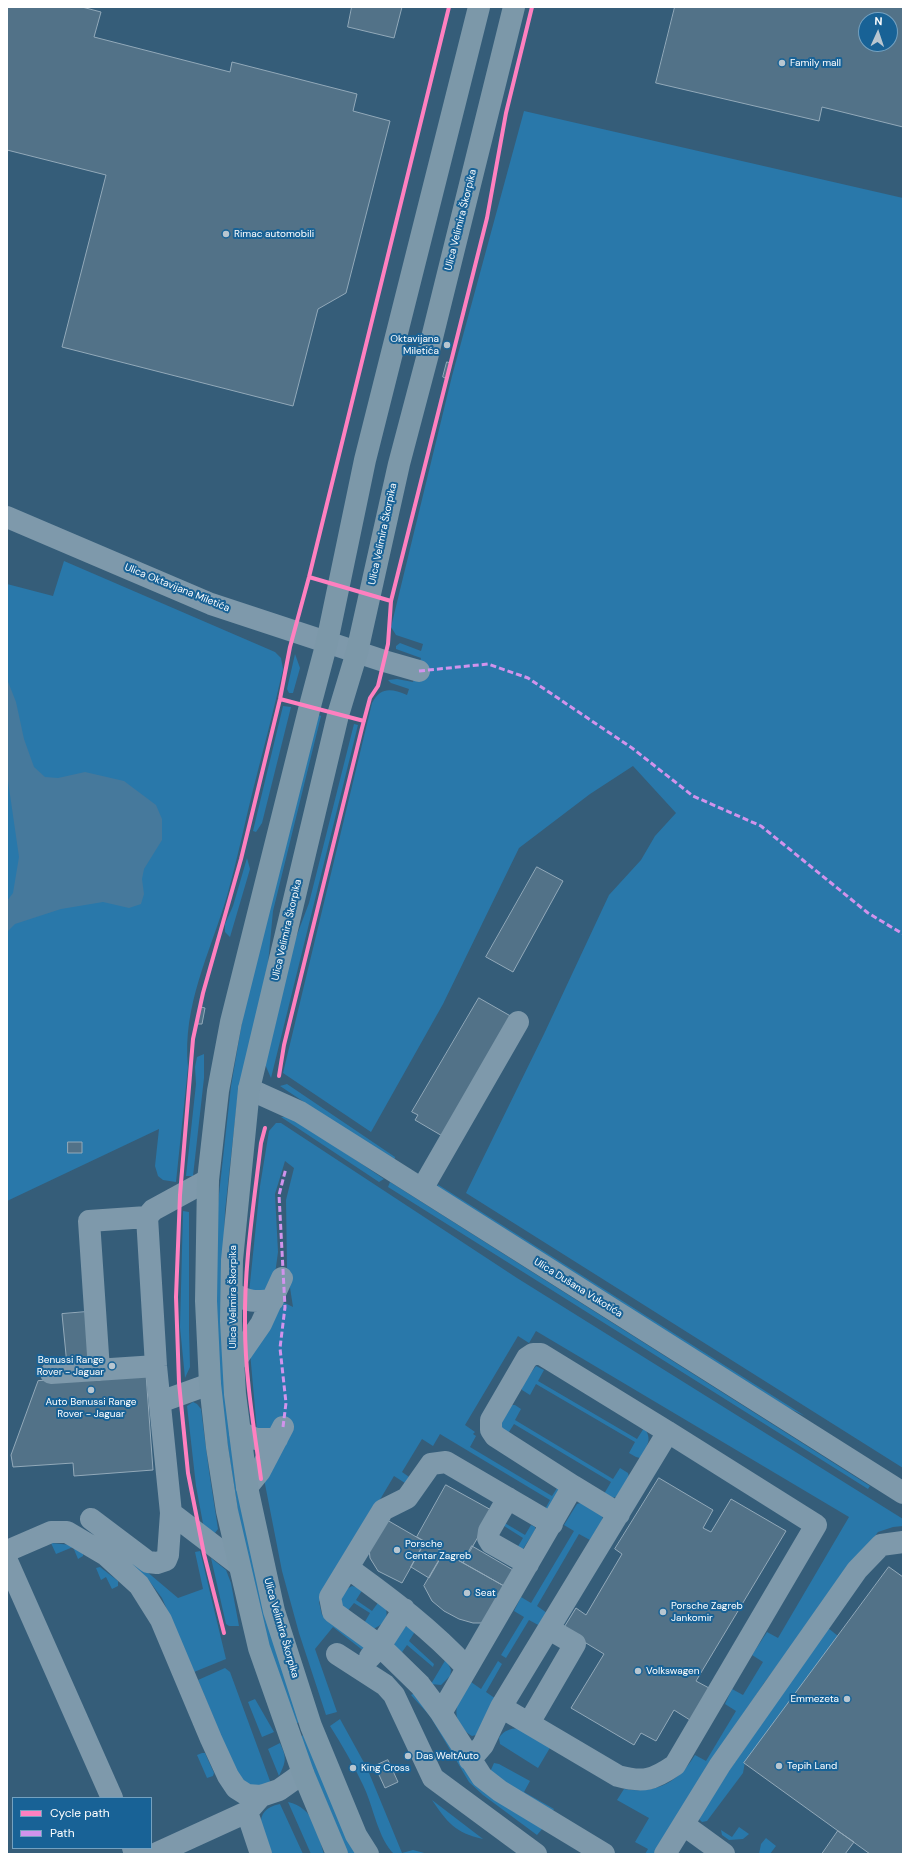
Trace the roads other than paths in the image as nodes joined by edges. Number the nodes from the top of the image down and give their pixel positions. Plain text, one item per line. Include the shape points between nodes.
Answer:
1 (479, 7) edge
2 (514, 7) edge
3 (7, 517) edge
4 (327, 642) junction
5 (357, 652) junction
6 (419, 671) dead end
7 (518, 1022) dead end
8 (249, 1089) junction
9 (208, 1180) junction
10 (422, 1189) junction
11 (147, 1217) junction
12 (282, 1278) dead end
13 (232, 1293) junction
14 (273, 1300) junction
15 (234, 1363) junction
16 (156, 1366) junction
17 (99, 1370) junction
18 (51, 1373) dead end
19 (210, 1384) junction
20 (160, 1402) junction
21 (240, 1432) junction
22 (668, 1432) junction
23 (574, 1486) junction
24 (247, 1487) junction
25 (903, 1493) edge
26 (508, 1498) junction
27 (171, 1513) junction
28 (619, 1514) junction
29 (91, 1519) dead end
30 (552, 1524) junction
31 (903, 1542) edge
32 (7, 1551) edge
33 (7, 1561) edge
34 (528, 1564) junction
35 (239, 1565) junction
36 (348, 1568) junction
37 (404, 1608) junction
38 (549, 1629) junction
39 (380, 1646) junction
40 (337, 1654) dead end
41 (468, 1668) junction
42 (360, 1669) junction
43 (501, 1707) junction
44 (441, 1713) junction
45 (529, 1723) junction
46 (470, 1760) junction
47 (302, 1774) junction
48 (261, 1796) junction
49 (112, 1797) edge
50 (247, 1812) junction
51 (684, 1825) junction
52 (155, 1854) edge
53 (260, 1854) edge
54 (337, 1854) edge
55 (368, 1854) edge
56 (536, 1854) edge
57 (604, 1854) edge
58 (665, 1854) edge
59 (724, 1854) edge

1 - 4 main road via 365,460
2 - 5 main road, Ulica Velimira Škorpika via 399,464
3 - 4 street, Ulica Oktavijana Miletića via 211,604
4 - 5 street, Ulica Oktavijana Miletića
4 - 9 main road via 231,1022 218,1091
5 - 6 street, Ulica Oktavijana Miletića
5 - 8 main road, Ulica Velimira Škorpika via 338,715
7 - 10 street
8 - 10 street, Ulica Dušana Vukotića via 300,1112
8 - 13 main road, Ulica Velimira Škorpika via 232,1260
9 - 11 street via 153,1210
9 - 19 main road via 206,1300
10 - 25 street, Ulica Dušana Vukotića
11 - 16 street
11 - 17 street via 89,1221
12 - 14 street
13 - 14 street via 245,1301
13 - 15 main road, Ulica Velimira Škorpika
14 - 15 street via 261,1324
15 - 21 main road, Ulica Velimira Škorpika
16 - 17 street
16 - 20 street
17 - 18 street
19 - 20 street
19 - 35 main road via 217,1448
20 - 27 street
21 - 24 main road, Ulica Velimira Škorpika
21 - 24 street via 256,1439 280,1433 260,1471
22 - 23 street via 541,1354 533,1354 527,1358 509,1387 491,1420 490,1430 495,1436
22 - 28 street
22 - 45 street via 816,1525 675,1765 657,1777 635,1780 618,1776
23 - 28 street
23 - 30 street
24 - 55 main road, Ulica Velimira Škorpika via 274,1610 294,1677 333,1780 356,1835
26 - 30 street
26 - 34 street via 489,1531 488,1538 491,1543
26 - 36 street via 446,1462 431,1464 407,1498 383,1510
27 - 29 street via 168,1555 166,1560 157,1563 148,1562
27 - 35 street
28 - 38 street
30 - 34 street
31 - 51 street via 881,1545 857,1570 720,1765
32 - 48 street via 51,1532 67,1532 106,1555 139,1585 162,1620 228,1776 236,1788 247,1795
33 - 49 street
34 - 41 street
35 - 47 main road via 259,1648
36 - 37 street
36 - 39 street via 330,1597 333,1612
37 - 39 street
37 - 41 street
38 - 43 street
38 - 45 street via 574,1644
39 - 42 street
39 - 44 street via 420,1685
40 - 42 street
41 - 44 street
42 - 56 street via 385,1685 394,1695 433,1778
43 - 45 street
43 - 46 street via 483,1745
44 - 46 street
46 - 57 street via 482,1777 500,1792
47 - 48 street via 279,1790
47 - 54 main road
48 - 50 street
50 - 52 street
50 - 53 street
51 - 58 street
51 - 59 street

